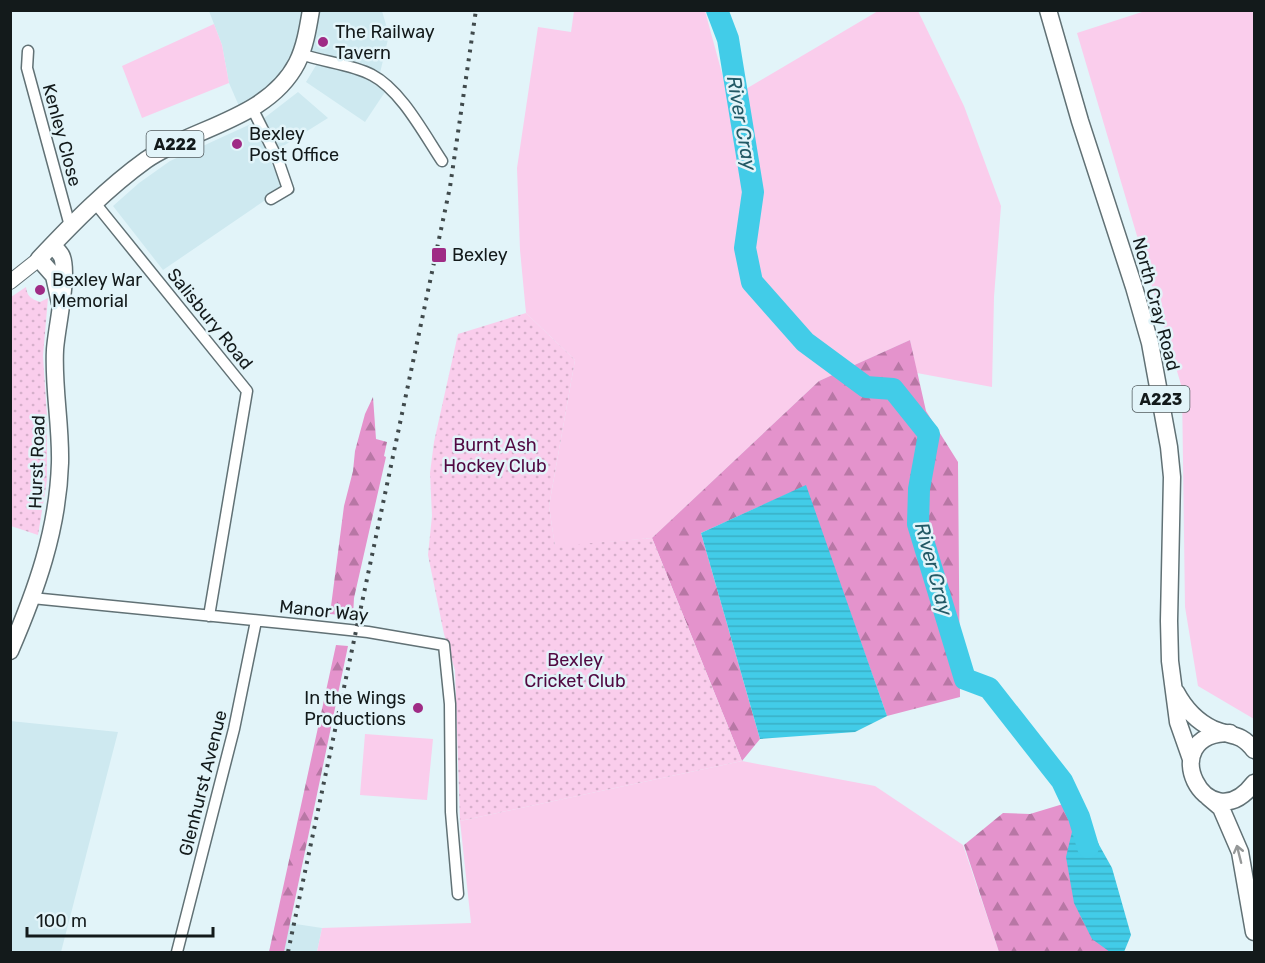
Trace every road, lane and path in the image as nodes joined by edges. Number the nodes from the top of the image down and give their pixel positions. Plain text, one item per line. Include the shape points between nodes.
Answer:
1 (311, 10) edge
2 (1048, 10) edge
3 (28, 51) dead end
4 (301, 54) junction
5 (252, 108) junction
6 (442, 160) dead end
7 (271, 199) dead end
8 (95, 203) junction
9 (70, 226) junction
10 (52, 245) junction
11 (39, 259) junction
12 (10, 282) edge
13 (60, 303) junction
14 (32, 598) junction
15 (209, 616) junction
16 (256, 621) junction
17 (10, 651) edge
18 (1174, 688) junction
19 (1230, 733) junction
20 (1254, 750) edge
21 (1191, 759) junction
22 (1254, 783) edge
23 (1208, 797) junction
24 (458, 894) dead end
25 (1254, 932) edge
26 (177, 952) edge

1 - 4 main road, A222
2 - 18 main road, North Cray Road / A223 via 1150,343 1172,477 1168,621
3 - 9 street, Kenley Close via 27,68
4 - 5 main road, A222 via 278,88
4 - 6 street via 382,81
5 - 7 street via 288,189
5 - 8 main road, A222 via 162,150
8 - 9 main road, A222
8 - 15 street, Salisbury Road via 246,391
9 - 10 main road, A222
10 - 11 main road, A222
10 - 13 main road, Hurst Road via 63,257 65,273
11 - 12 main road
11 - 13 main road, Hurst Road via 54,276
13 - 14 main road, Hurst Road via 55,352 60,440 58,492
14 - 15 street, Manor Way
14 - 17 main road, Hurst Road
15 - 16 street, Manor Way
16 - 24 street, Manor Way via 444,645
16 - 26 street, Glenhurst Avenue via 234,729
18 - 19 main road, A223 via 1184,706 1197,718
18 - 21 main road, A223 via 1178,722
19 - 20 main road, A223 via 1247,740
19 - 21 main road via 1219,733 1201,742
21 - 23 main road, A223 via 1192,777
22 - 23 main road via 1239,798 1218,801
25 -> 23 main road, A223 via 1240,852 1221,808

